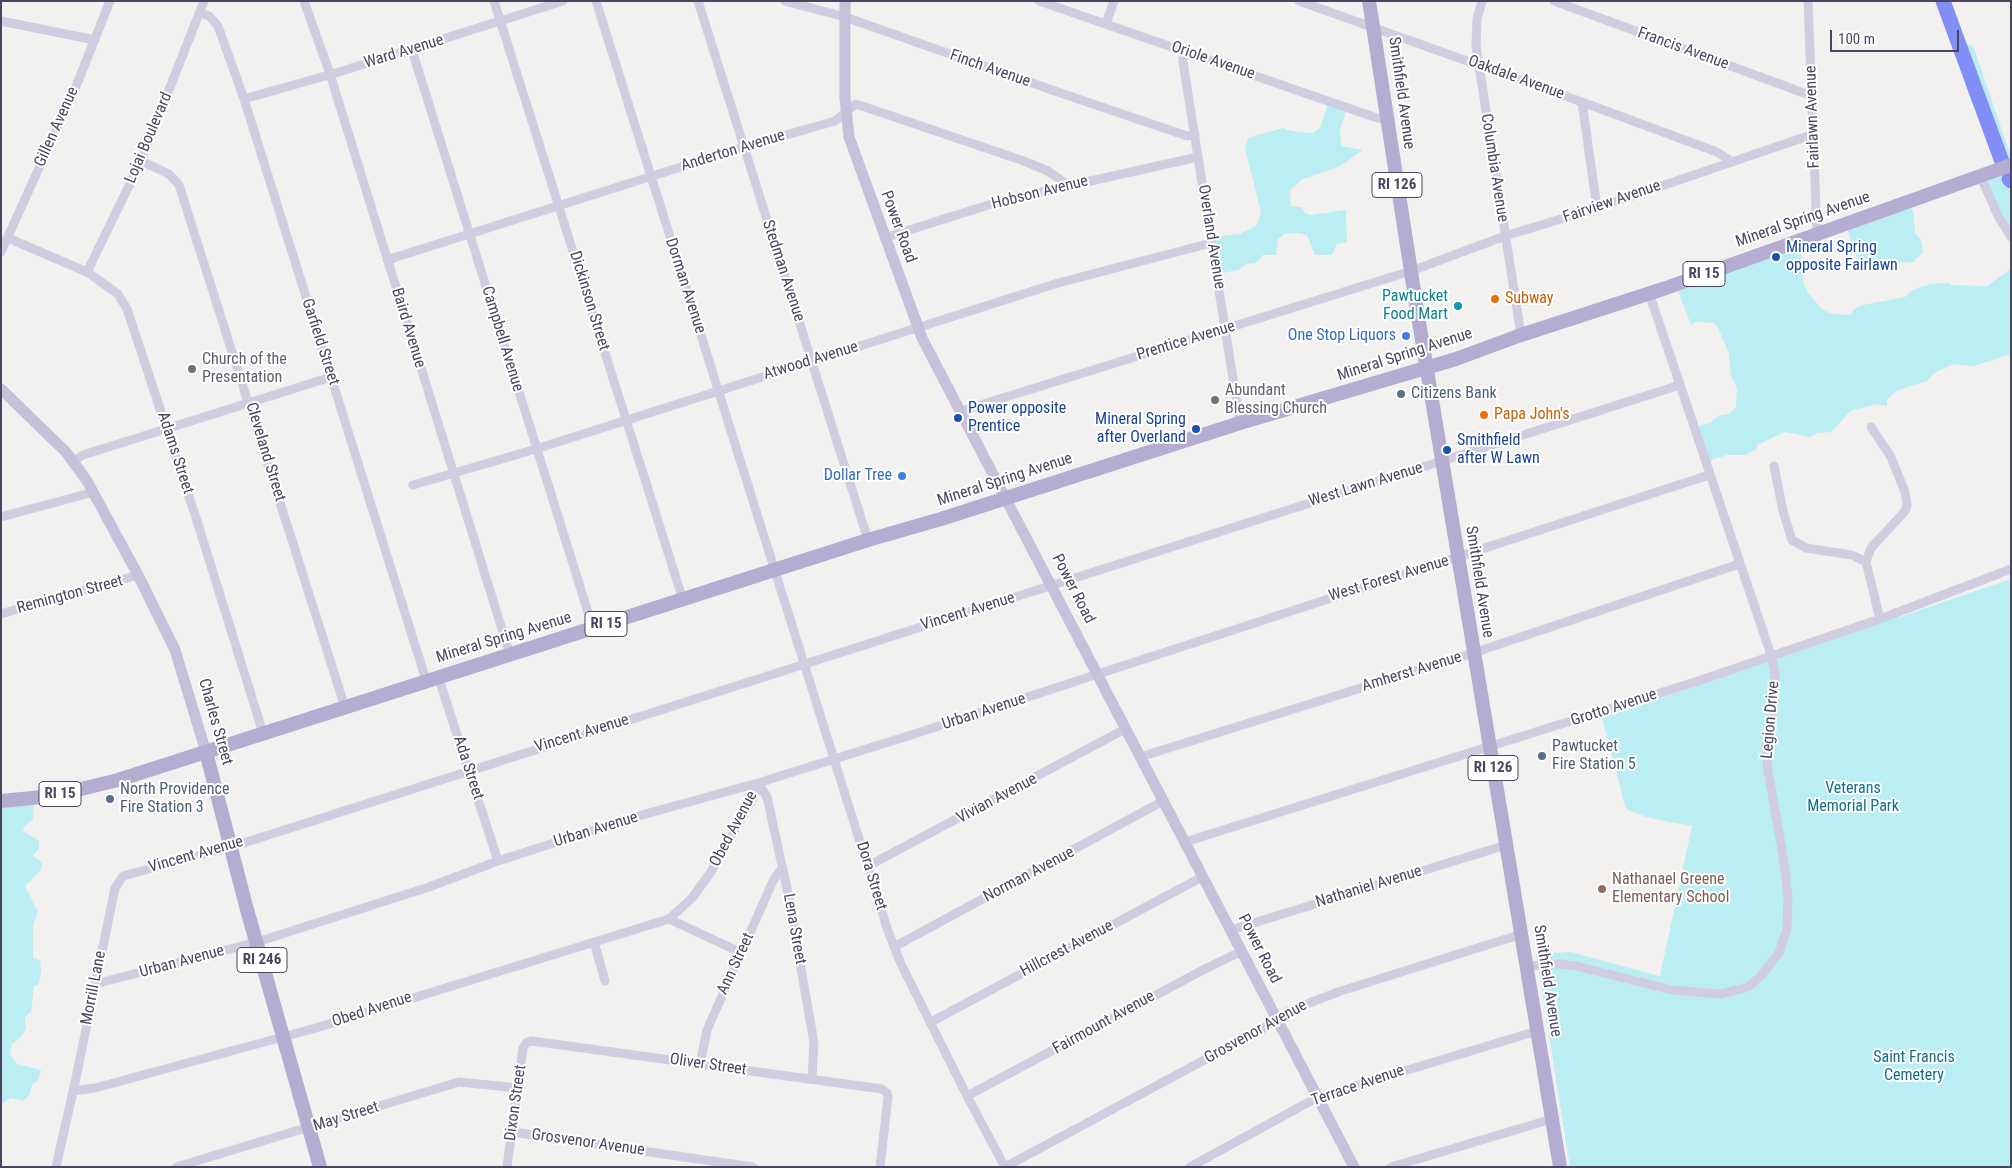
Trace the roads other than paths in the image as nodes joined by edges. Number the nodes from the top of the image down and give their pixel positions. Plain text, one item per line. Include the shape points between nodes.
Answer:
1 (110, 1) edge
2 (204, 1) edge
3 (304, 1) edge
4 (494, 1) edge
5 (563, 1) edge
6 (596, 1) edge
7 (698, 1) edge
8 (785, 1) edge
9 (845, 1) edge
10 (1039, 1) edge
11 (1114, 1) edge
12 (1299, 1) edge
13 (1369, 1) edge
14 (1482, 1) edge
15 (1554, 1) edge
16 (1808, 1) edge
17 (201, 14) junction
18 (845, 17) junction
19 (1, 21) edge
20 (501, 22) junction
21 (1106, 24) junction
22 (1373, 28) junction
23 (95, 40) junction
24 (412, 50) junction
25 (1183, 50) junction
26 (1478, 64) junction
27 (330, 74) junction
28 (1812, 96) junction
29 (244, 99) junction
30 (1582, 102) junction
31 (846, 112) junction
32 (1386, 120) junction
33 (1814, 134) junction
34 (1194, 135) junction
35 (744, 147) junction
36 (1198, 157) junction
37 (141, 161) junction
38 (1731, 161) junction
39 (2011, 164) edge
40 (1980, 175) junction
41 (650, 177) junction
42 (1068, 185) junction
43 (559, 207) junction
44 (1597, 208) junction
45 (1817, 234) junction
46 (470, 235) junction
47 (1505, 236) junction
48 (2011, 237) edge
49 (884, 238) junction
50 (1211, 243) junction
51 (4, 244) edge
52 (387, 260) junction
53 (1411, 271) junction
54 (87, 272) junction
55 (1649, 293) junction
56 (918, 328) junction
57 (1226, 328) junction
58 (1521, 334) junction
59 (812, 361) junction
60 (1426, 368) junction
61 (332, 377) junction
62 (1680, 385) junction
63 (718, 389) junction
64 (1, 390) edge
65 (249, 402) junction
66 (961, 411) junction
67 (625, 420) junction
68 (1240, 423) junction
69 (1871, 427) dead end
70 (167, 429) junction
71 (536, 449) junction
72 (74, 461) junction
73 (1442, 462) junction
74 (1774, 466) dead end
75 (454, 473) junction
76 (1709, 475) junction
77 (414, 485) dead end
78 (94, 492) junction
79 (1007, 498) junction
80 (1, 517) edge
81 (868, 540) junction
82 (1457, 558) junction
83 (1866, 562) junction
84 (1739, 564) junction
85 (2011, 569) edge
86 (774, 570) junction
87 (138, 575) junction
88 (1052, 585) junction
89 (684, 600) junction
90 (1, 614) edge
91 (1880, 619) junction
92 (593, 628) junction
93 (1473, 653) junction
94 (510, 655) junction
95 (1771, 655) junction
96 (803, 665) junction
97 (1098, 674) junction
98 (432, 678) junction
99 (345, 707) junction
100 (1125, 729) junction
101 (263, 733) junction
102 (1489, 747) junction
103 (206, 752) junction
104 (1140, 757) junction
105 (834, 758) junction
106 (469, 770) junction
107 (758, 783) junction
108 (1, 801) edge
109 (1164, 801) junction
110 (1185, 842) junction
111 (1506, 845) junction
112 (231, 847) junction
113 (498, 861) junction
114 (868, 866) junction
115 (782, 868) junction
116 (1202, 877) junction
117 (116, 886) joint
118 (669, 919) junction
119 (1231, 930) junction
120 (1522, 934) junction
121 (256, 942) junction
122 (594, 942) junction
123 (894, 947) junction
124 (1242, 951) junction
125 (742, 953) junction
126 (1527, 966) junction
127 (605, 981) dead end
128 (95, 984) junction
129 (1276, 1019) junction
130 (931, 1022) junction
131 (1537, 1031) junction
132 (283, 1036) junction
133 (527, 1042) joint
134 (700, 1064) junction
135 (812, 1079) junction
136 (518, 1088) junction
137 (73, 1091) junction
138 (967, 1096) junction
139 (1318, 1097) junction
140 (1552, 1120) junction
141 (309, 1128) junction
142 (512, 1132) junction
143 (56, 1167) edge
144 (176, 1167) edge
145 (320, 1167) edge
146 (507, 1167) edge
147 (753, 1167) edge
148 (880, 1167) edge
149 (1005, 1167) edge
150 (1190, 1167) edge
151 (1354, 1167) edge
152 (1391, 1167) edge
153 (1560, 1167) edge

1 - 23 street, Gillen Avenue
2 - 17 street, Lojai Boulevard
3 - 27 street, Baird Avenue
4 - 20 street, Dickinson Street
5 - 20 street, Ward Avenue
6 - 41 street, Dorman Avenue
7 - 35 street, Stedman Avenue
8 - 18 street, Finch Avenue
9 - 18 main road, Power Road
10 - 21 street, Oriole Avenue
11 - 21 street
12 - 22 street, Oakdale Avenue
13 - 22 main road, Smithfield Avenue / RI 126
14 - 26 street, Columbia Avenue via 1476,31
15 - 28 street, Francis Avenue
16 - 28 street, Fairlawn Avenue
17 - 29 street, Garfield Street via 209,16 218,26
17 - 37 street, Lojai Boulevard
18 - 31 main road, Power Road
18 - 34 street, Finch Avenue via 1187,136
19 - 23 street
20 - 24 street, Ward Avenue
20 - 43 street, Dickinson Street
21 - 25 street, Oriole Avenue
22 - 26 street, Oakdale Avenue
22 - 32 main road, Smithfield Avenue / RI 126
23 - 51 street, Gillen Avenue
24 - 27 street, Ward Avenue
24 - 46 street, Campbell Avenue
25 - 32 street, Oriole Avenue
25 - 34 street, Overland Avenue
26 - 30 street, Oakdale Avenue
26 - 47 street, Columbia Avenue
27 - 29 street, Ward Avenue
27 - 52 street, Baird Avenue
28 - 33 street, Fairlawn Avenue
29 - 61 street, Garfield Street
30 - 38 street, Oakdale Avenue via 1716,152
30 - 44 street
31 - 35 street, Anderton Avenue via 835,121
31 - 42 street, Anderton Avenue via 856,104 866,106 1021,160 1048,171
31 - 49 main road, Power Road via 854,156
32 - 53 main road, Smithfield Avenue / RI 126
33 - 38 street, Fairview Avenue
33 - 45 street, Fairlawn Avenue
34 - 36 street, Overland Avenue
35 - 41 street, Anderton Avenue
35 - 59 street, Stedman Avenue
36 - 42 street, Hobson Avenue
36 - 50 street, Overland Avenue
37 - 54 street, Lojai Boulevard
37 - 65 street, Cleveland Street via 168,174 180,185
38 - 44 street, Fairview Avenue
39 - 40 main road, Mineral Spring Avenue / RI 15
40 - 45 main road, Mineral Spring Avenue / RI 15
40 - 48 street
41 - 43 street, Anderton Avenue
41 - 63 street, Dorman Avenue
42 - 49 street, Hobson Avenue via 1000,201
43 - 46 street, Anderton Avenue
43 - 67 street, Dickinson Street
44 - 47 street, Fairview Avenue
45 - 55 main road, Mineral Spring Avenue / RI 15
46 - 52 street, Anderton Avenue
46 - 71 street, Campbell Avenue
47 - 53 street, Fairview Avenue
47 - 58 street, Columbia Avenue
49 - 56 main road, Power Road
50 - 56 street, Atwood Avenue via 1058,283
50 - 57 street, Overland Avenue
51 - 54 street, Adams Street
52 - 75 street, Baird Avenue
53 - 57 street, Prentice Avenue
53 - 60 main road, Smithfield Avenue / RI 126
54 - 70 street, Adams Street via 118,294 127,309
55 - 58 main road, Mineral Spring Avenue / RI 15
55 - 62 street, Legion Drive
56 - 59 street, Atwood Avenue
56 - 66 main road, Power Road
57 - 66 street, Prentice Avenue
57 - 68 street, Overland Avenue
58 - 60 main road, Mineral Spring Avenue / RI 15
59 - 63 street, Atwood Avenue
59 - 81 street, Stedman Avenue
60 - 68 main road, Mineral Spring Avenue / RI 15
60 - 73 main road, Smithfield Avenue / RI 126
61 - 65 street
61 - 98 street, Garfield Street
62 - 73 street, West Lawn Avenue
62 - 76 street, Legion Drive
63 - 67 street, Atwood Avenue
63 - 86 street, Dorman Avenue
64 - 72 main road, Charles Street / RI 246
65 - 70 street
65 - 99 street, Cleveland Street
66 - 79 main road, Power Road
67 - 71 street, Atwood Avenue
67 - 89 street, Dickinson Street
68 - 79 main road, Mineral Spring Avenue / RI 15
69 - 83 street via 1891,457 1907,505 1871,548
70 - 72 street via 83,455
70 - 101 street, Adams Street
71 - 75 street, Atwood Avenue
71 - 92 street, Campbell Avenue
72 - 78 main road, Charles Street / RI 246
73 - 82 main road, Smithfield Avenue / RI 126
73 - 88 street, West Lawn Avenue
74 - 83 street via 1792,540 1806,548 1852,555
75 - 77 street, Atwood Avenue
75 - 94 street, Baird Avenue
76 - 82 street, West Forest Avenue
76 - 84 street, Legion Drive
78 - 80 street
78 - 87 main road, Charles Street / RI 246
79 - 81 main road, Mineral Spring Avenue / RI 15
79 - 88 main road, Power Road
81 - 86 main road, Mineral Spring Avenue / RI 15
82 - 93 main road, Smithfield Avenue / RI 126
82 - 97 street, West Forest Avenue
83 - 91 street
84 - 93 street, Amherst Avenue
84 - 95 street, Legion Drive
85 - 91 street, Grotto Avenue
86 - 89 main road, Mineral Spring Avenue / RI 15
86 - 96 street, Dora Street
87 - 90 street, Remington Street
87 - 103 main road, Charles Street / RI 246 via 175,650
88 - 96 street, Vincent Avenue
88 - 97 main road, Power Road
89 - 92 main road, Mineral Spring Avenue / RI 15
91 - 95 street, Grotto Avenue
92 - 94 main road, Mineral Spring Avenue / RI 15
93 - 102 main road, Smithfield Avenue / RI 126
93 - 104 street, Amherst Avenue
94 - 98 main road, Mineral Spring Avenue / RI 15
95 - 102 street, Grotto Avenue
95 - 126 street, Legion Drive via 1776,683 1767,735 1767,765 1783,855 1788,913 1782,945 1770,966 1748,987 1720,994 1665,989 1576,966
96 - 105 street, Dora Street
96 - 106 street, Vincent Avenue
97 - 100 main road, Power Road
97 - 105 street, Urban Avenue
98 - 99 main road, Mineral Spring Avenue / RI 15
98 - 106 street, Ada Street
99 - 101 main road, Mineral Spring Avenue / RI 15
100 - 104 main road, Power Road
100 - 114 street, Vivian Avenue
101 - 103 main road, Mineral Spring Avenue / RI 15
102 - 110 street, Grotto Avenue
102 - 111 main road, Smithfield Avenue / RI 126
103 - 108 main road, Mineral Spring Avenue / RI 15 via 77,791
103 - 112 main road, Charles Street / RI 246
104 - 109 main road, Power Road
105 - 107 street, Urban Avenue
105 - 114 street, Dora Street
106 - 112 street, Vincent Avenue
106 - 113 street, Ada Street
107 - 113 street, Urban Avenue via 631,818
107 - 115 street, Lena Street via 767,797
107 - 118 street, Obed Avenue via 754,798 711,872 688,902
109 - 110 main road, Power Road
109 - 123 street, Norman Avenue
110 - 116 main road, Power Road
111 - 119 street, Nathaniel Avenue
111 - 120 main road, Smithfield Avenue / RI 126
112 - 117 street, Vincent Avenue via 123,876
112 - 121 main road, Charles Street / RI 246
113 - 121 street, Urban Avenue via 430,887
114 - 123 street, Dora Street
115 - 125 street, Ann Street via 773,881
115 - 135 street, Lena Street via 814,1043
116 - 119 main road, Power Road
116 - 130 street, Hillcrest Avenue
117 - 128 street, Morrill Lane
118 - 122 street, Obed Avenue
118 - 125 street
119 - 124 main road, Power Road
120 - 126 main road, Smithfield Avenue / RI 126
120 - 129 street, Grosvenor Avenue via 1318,999
121 - 128 street, Urban Avenue
121 - 132 main road, Charles Street / RI 246
122 - 127 street
122 - 132 street, Obed Avenue
123 - 130 street, Dora Street
124 - 129 main road, Power Road
124 - 138 street, Fairmount Avenue
125 - 134 street, Ann Street via 707,1030
126 - 131 main road, Smithfield Avenue / RI 126
128 - 137 street, Morrill Lane
129 - 139 main road, Power Road
129 - 149 street, Grosvenor Avenue
130 - 138 street, Dora Street
131 - 139 street, Terrace Avenue
131 - 140 main road, Smithfield Avenue / RI 126
132 - 137 street, Obed Avenue via 95,1088
132 - 141 main road, Charles Street / RI 246
133 - 134 street, Oliver Street via 626,1052
133 - 136 street, Dixon Street via 523,1048
134 - 135 street, Oliver Street
135 - 148 street, Oliver Street via 882,1089 887,1093
136 - 141 street, May Street via 463,1081
136 - 142 street, Dixon Street
137 - 143 street, Morrill Lane
138 - 149 street, Dora Street
139 - 150 street, Terrace Avenue
139 - 151 main road, Power Road
140 - 152 street
140 - 153 main road, Smithfield Avenue / RI 126
141 - 144 street, May Street
141 - 145 main road, Charles Street / RI 246
142 - 146 street, Dixon Street
142 - 147 street, Grosvenor Avenue

